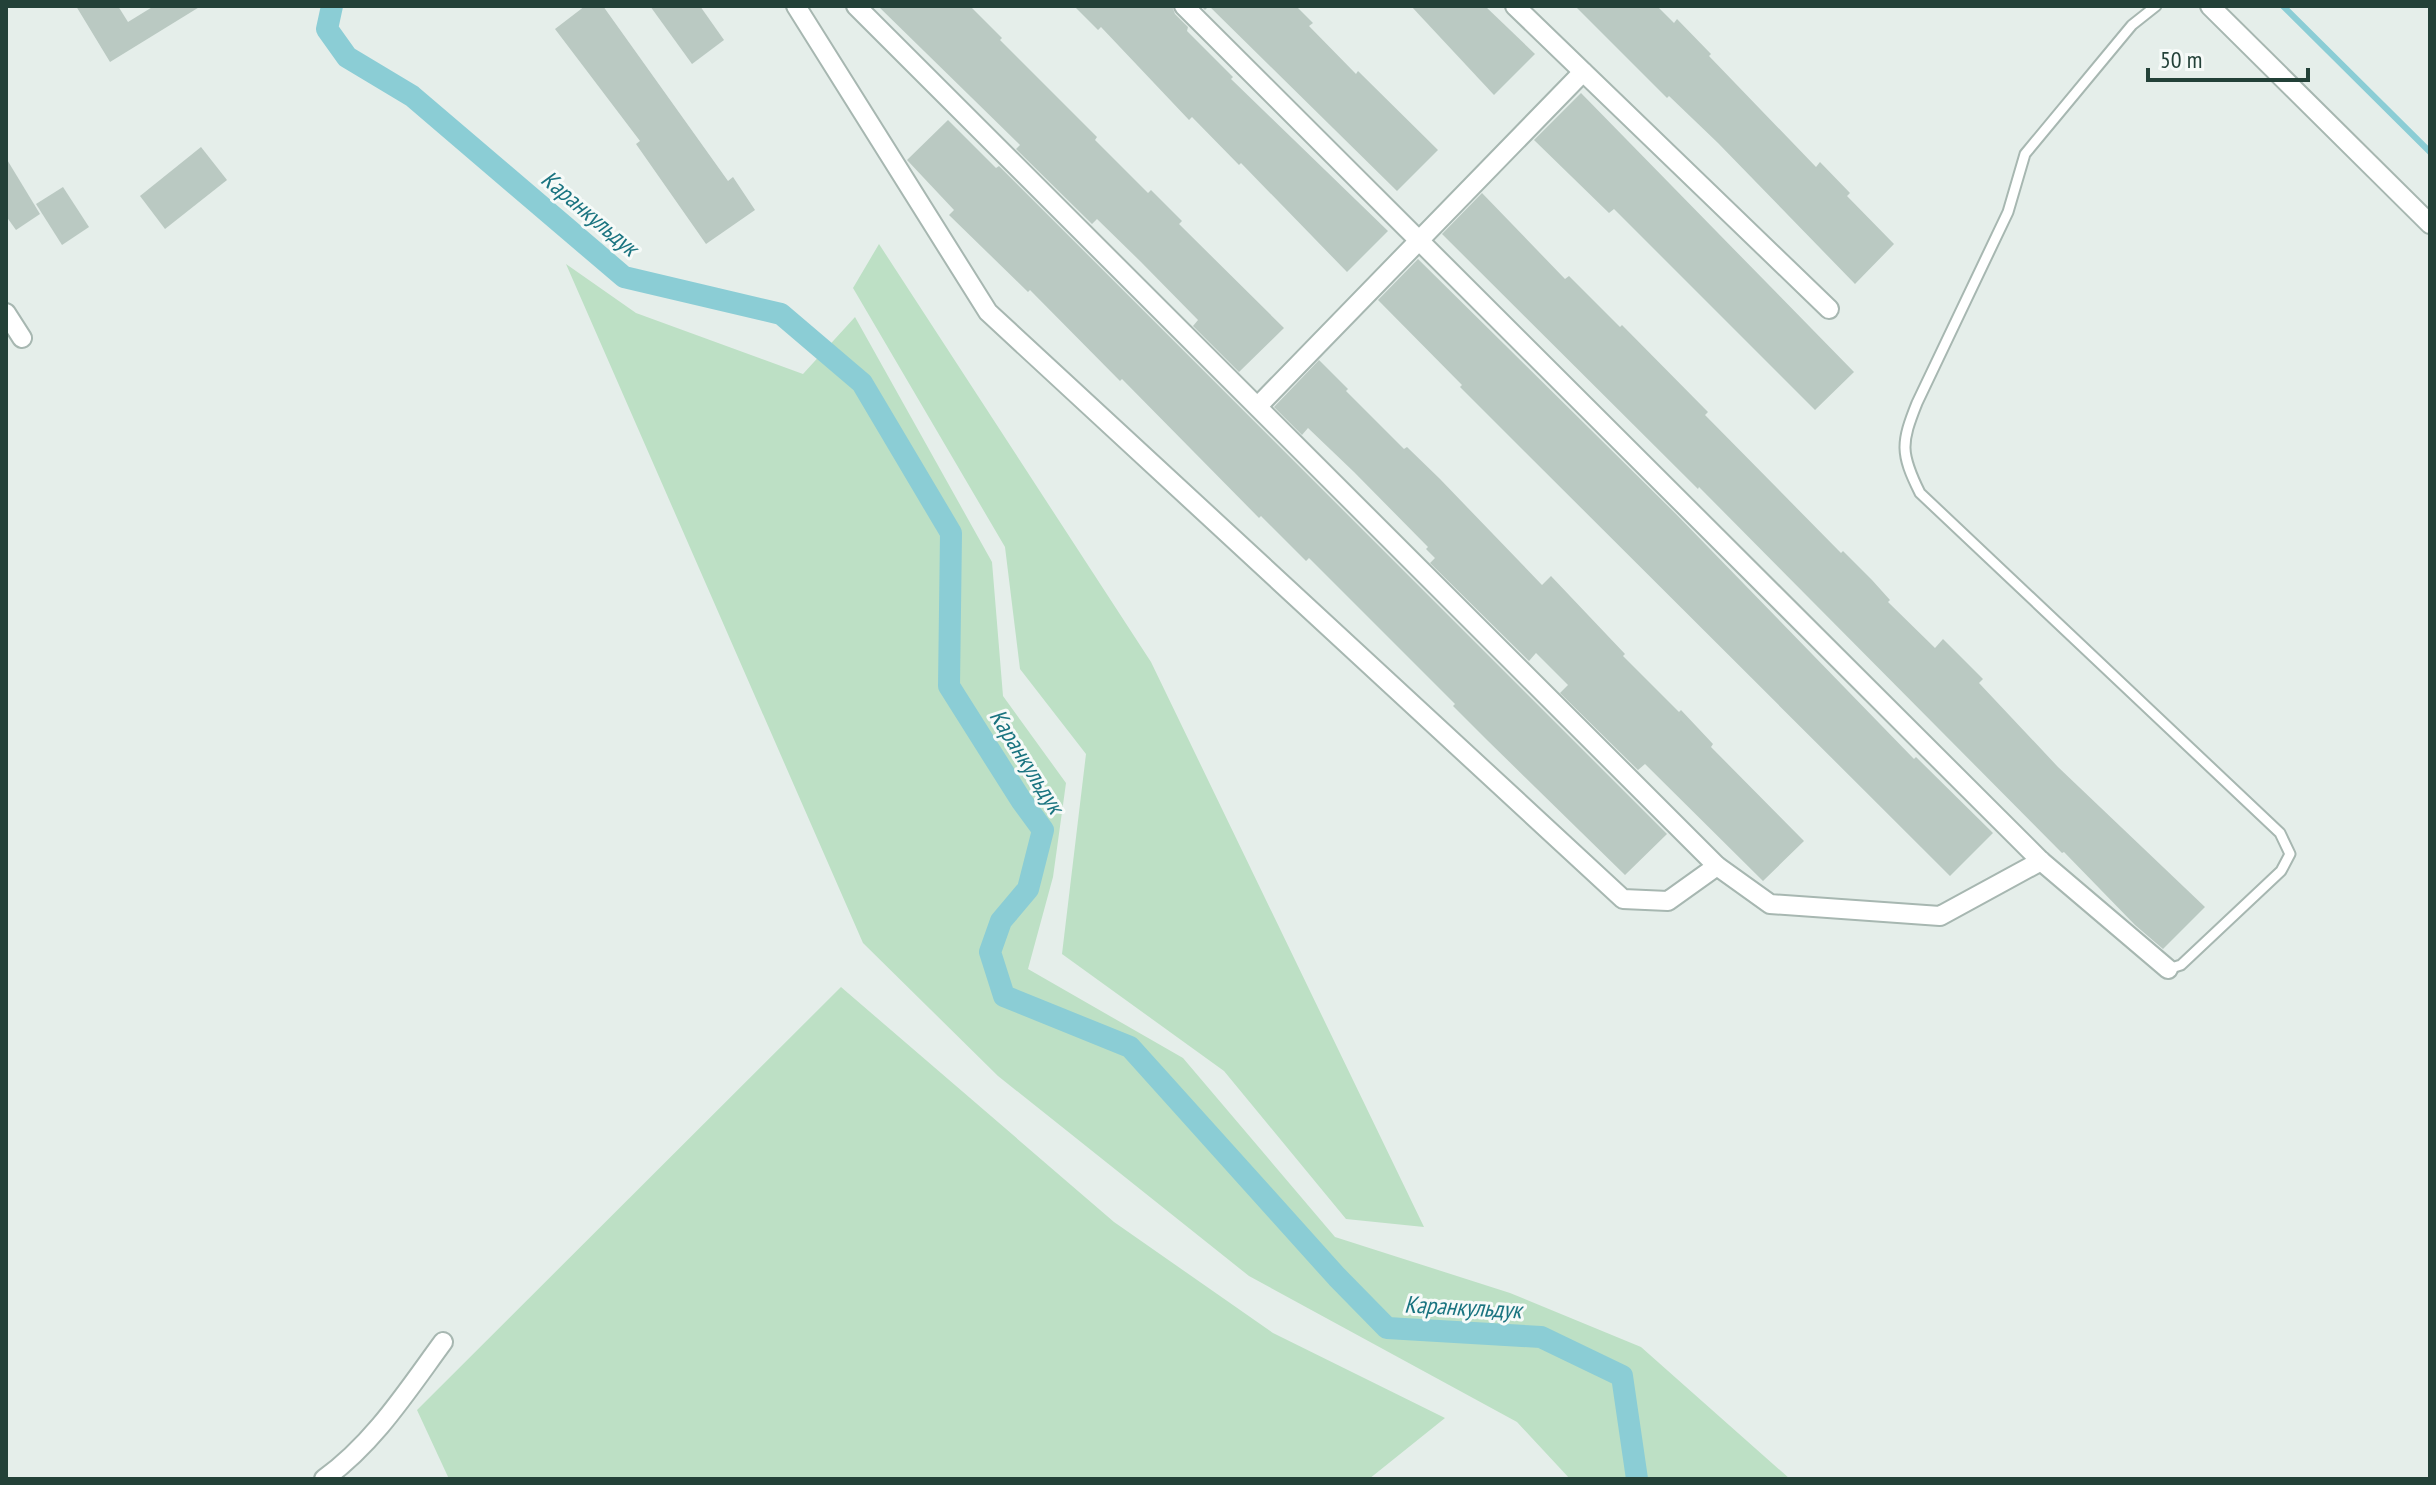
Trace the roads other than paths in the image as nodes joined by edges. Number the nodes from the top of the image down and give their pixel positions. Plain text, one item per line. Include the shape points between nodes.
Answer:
1 (796, 6) edge
2 (856, 6) edge
3 (1184, 6) edge
4 (1515, 6) edge
5 (2156, 6) edge
6 (2210, 6) edge
7 (1583, 72) junction
8 (2430, 224) edge
9 (1420, 241) junction
10 (1829, 309) dead end
11 (6, 313) edge
12 (22, 338) dead end
13 (1258, 406) junction
14 (2041, 861) junction
15 (1717, 866) junction
16 (2168, 969) joint
17 (443, 1342) dead end
18 (324, 1479) edge

1 - 15 street via 988,312 1623,899 1668,901
2 - 13 street
3 - 9 street
4 - 7 street
5 - 16 lane via 2132,25 2025,154 2008,212 1904,435 1907,467 1920,493 2280,833 2290,854 2281,871 2181,965
6 - 8 street
7 - 9 street
7 - 10 street
9 - 13 street
9 - 14 street
11 - 12 street
13 - 15 street
14 - 15 street via 1940,916 1770,904
14 - 16 street
17 - 18 street via 389,1416 349,1461

